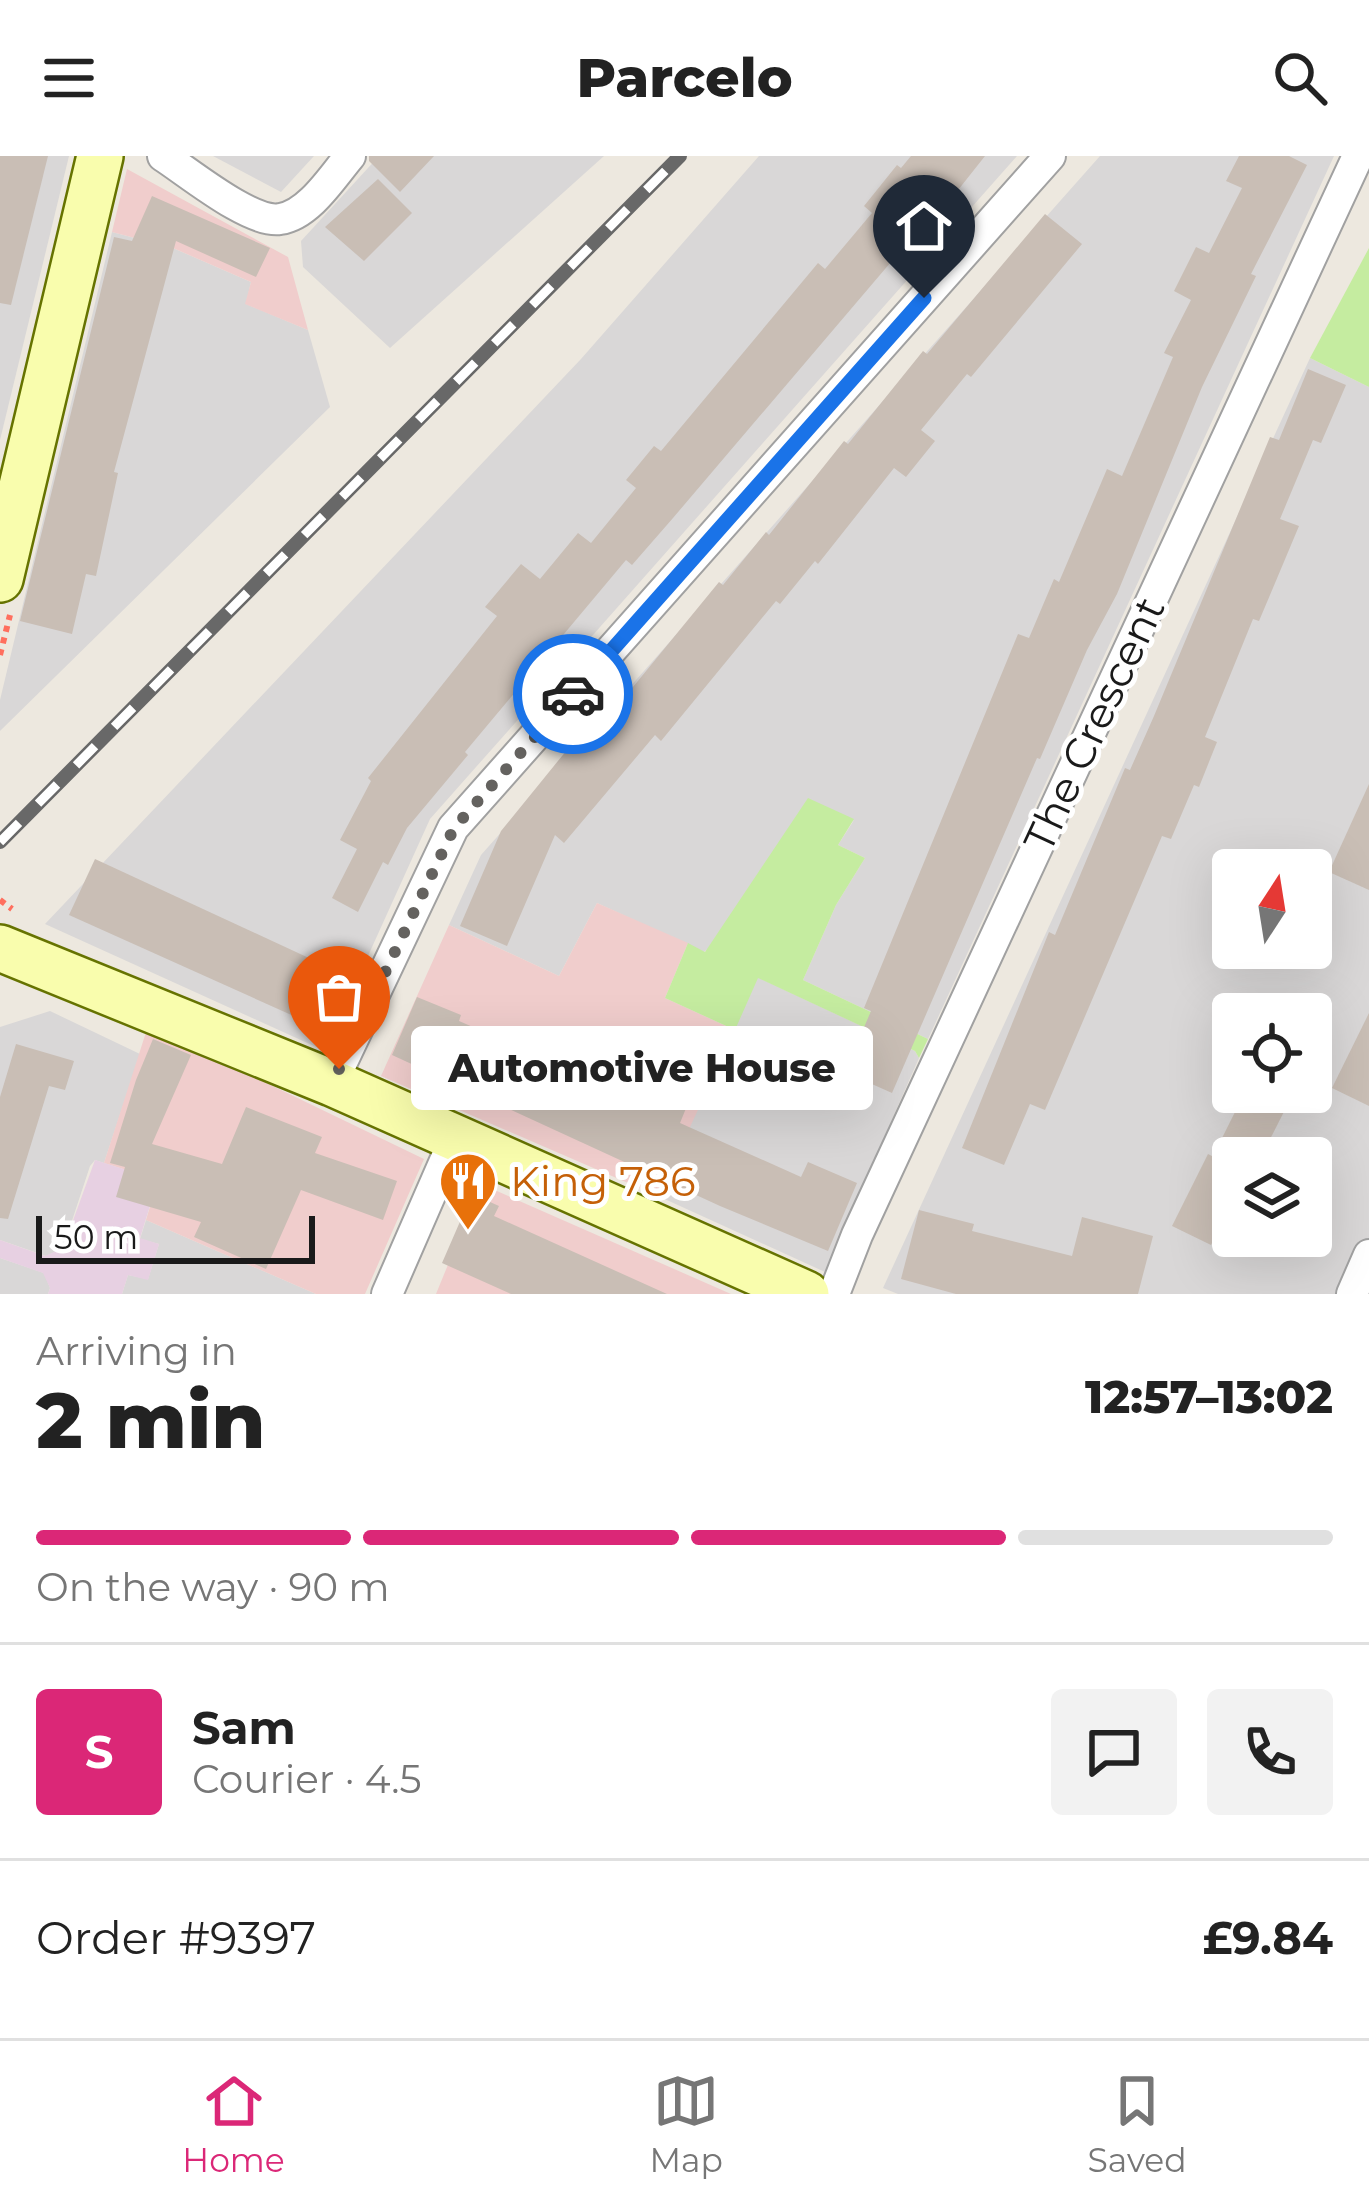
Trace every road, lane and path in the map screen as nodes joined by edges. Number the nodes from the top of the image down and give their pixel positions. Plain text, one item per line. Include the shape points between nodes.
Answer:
1 (100, 156) edge
2 (163, 156) edge
3 (350, 156) edge
4 (1050, 156) edge
5 (1358, 156) edge
6 (0, 579) edge
7 (0, 948) edge
8 (332, 1082) junction
9 (455, 1138) junction
10 (1369, 1255) edge
11 (387, 1294) edge
12 (806, 1294) edge
13 (834, 1294) edge
14 (1352, 1294) edge

1 - 6 street
2 - 3 street via 251,213 280,219 309,204
4 - 8 street via 454,828
5 - 13 street, The Crescent
7 - 8 street
8 - 9 street
9 - 11 street
9 - 12 street
10 - 14 street

